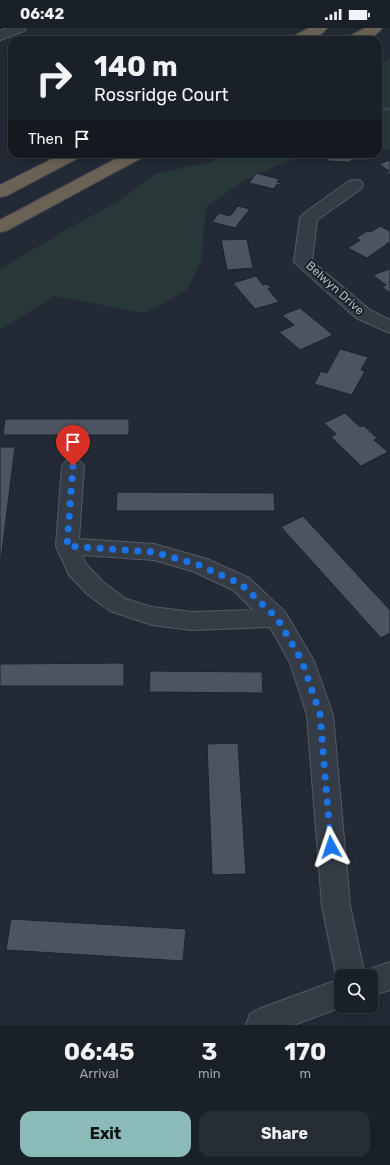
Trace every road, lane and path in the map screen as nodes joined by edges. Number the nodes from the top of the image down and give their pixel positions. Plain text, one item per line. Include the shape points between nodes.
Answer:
1 (19, 28) edge
2 (320, 28) edge
3 (375, 28) edge
4 (0, 36) edge
5 (304, 36) edge
6 (360, 36) edge
7 (66, 158) edge
8 (129, 158) edge
9 (355, 185) dead end
10 (0, 192) edge
11 (0, 227) edge
12 (390, 327) edge
13 (73, 466) dead end
14 (67, 546) junction
15 (277, 618) junction
16 (349, 969) edge
17 (390, 976) edge
18 (378, 980) edge
19 (334, 996) edge
20 (261, 1025) edge

1 - 4 street
2 - 5 highway
3 - 6 highway
7 - 10 highway
8 - 11 highway
9 - 12 street, Belwyn Drive via 309,218 304,262 363,314
13 - 14 street
14 - 15 street via 154,552 199,565 241,584
14 - 15 street via 77,569 94,588 118,605 152,616 192,621
15 - 16 street via 302,661 320,714 336,906
17 - 18 street
19 - 20 street

